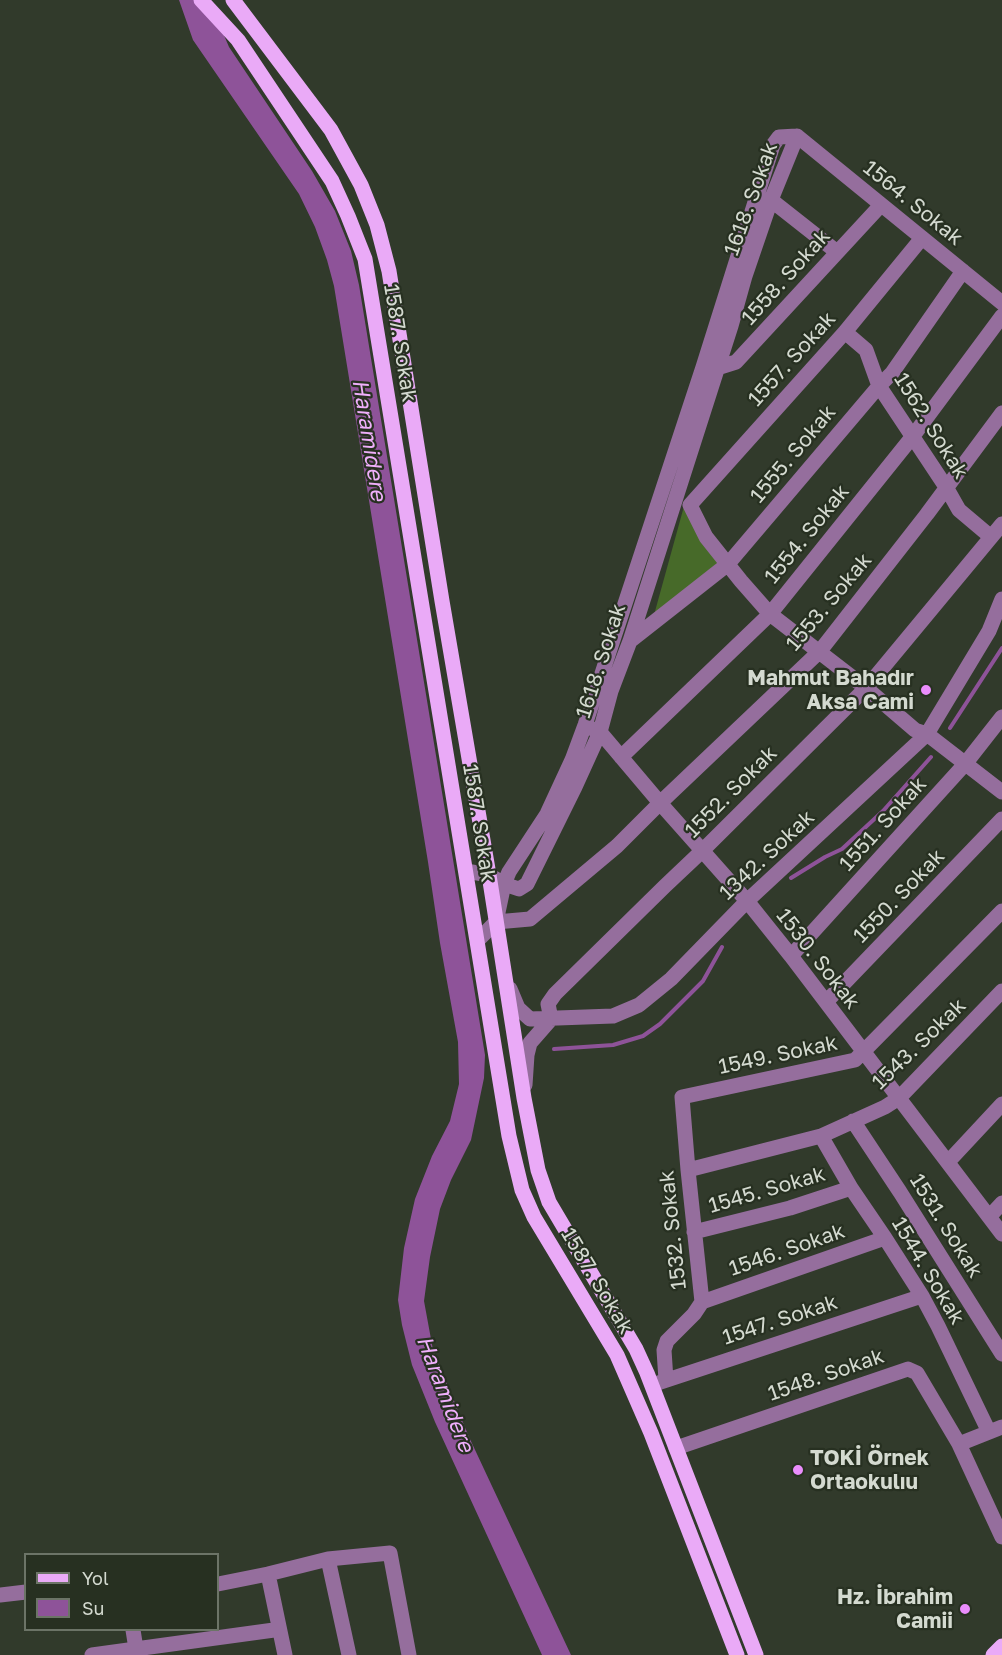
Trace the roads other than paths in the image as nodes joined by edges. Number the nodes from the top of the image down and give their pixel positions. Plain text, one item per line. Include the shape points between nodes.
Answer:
1 (201, 0) edge
2 (233, 0) edge
3 (797, 136) junction
4 (771, 200) junction
5 (881, 205) junction
6 (922, 238) junction
7 (837, 252) junction
8 (963, 271) junction
9 (1002, 303) edge
10 (1002, 316) edge
11 (845, 332) junction
12 (717, 369) junction
13 (879, 386) junction
14 (1002, 413) edge
15 (913, 436) junction
16 (946, 487) junction
17 (1002, 524) edge
18 (991, 537) junction
19 (728, 564) junction
20 (1002, 599) edge
21 (770, 614) junction
22 (630, 641) junction
23 (820, 651) junction
24 (866, 688) junction
25 (1002, 717) edge
26 (585, 725) junction
27 (600, 732) junction
28 (927, 734) junction
29 (621, 757) junction
30 (965, 764) junction
31 (1002, 792) edge
32 (660, 803) junction
33 (1002, 819) edge
34 (702, 851) junction
35 (466, 871) junction
36 (489, 875) junction
37 (504, 884) junction
38 (747, 901) junction
39 (1002, 911) edge
40 (496, 922) junction
41 (478, 940) junction
42 (791, 956) junction
43 (506, 980) junction
44 (1002, 992) edge
45 (826, 1002) junction
46 (551, 1019) junction
47 (863, 1052) junction
48 (682, 1097) joint
49 (524, 1098) junction
50 (899, 1098) junction
51 (1002, 1104) edge
52 (853, 1121) junction
53 (821, 1136) junction
54 (948, 1162) junction
55 (688, 1170) junction
56 (851, 1188) junction
57 (1002, 1203) edge
58 (990, 1216) junction
59 (694, 1232) junction
60 (1002, 1234) edge
61 (885, 1238) junction
62 (922, 1296) junction
63 (702, 1302) junction
64 (1002, 1354) edge
65 (659, 1383) junction
66 (995, 1429) edge
67 (959, 1444) junction
68 (676, 1448) junction
69 (1002, 1537) edge
70 (328, 1559) junction
71 (268, 1574) junction
72 (219, 1584) edge
73 (24, 1592) edge
74 (0, 1595) edge
75 (279, 1630) junction
76 (134, 1631) edge
77 (1002, 1646) edge
78 (137, 1652) edge
79 (92, 1655) edge
80 (285, 1655) edge
81 (349, 1655) edge
82 (409, 1655) edge
83 (737, 1655) edge
84 (756, 1655) edge
85 (993, 1655) edge

1 - 35 main road, 1587. Sokak via 238,40 332,181 365,259
2 - 36 main road, 1587. Sokak via 331,130 378,225 389,271
3 - 4 street, 1618. Sokak
3 - 5 street, 1564. Sokak
3 - 26 street, 1618. Sokak via 779,137 773,144
4 - 7 street
4 - 12 street, 1618. Sokak
5 - 6 street, 1564. Sokak
5 - 7 street, 1558. Sokak
6 - 8 street, 1564. Sokak
6 - 11 street, 1557. Sokak
7 - 12 street, 1558. Sokak via 736,362
8 - 9 street, 1564. Sokak
8 - 13 street, 1555. Sokak
10 - 15 street, 1554. Sokak
11 - 13 street, 1562. Sokak via 866,350
11 - 19 street, 1557. Sokak via 690,505 706,537
12 - 22 street, 1618. Sokak
13 - 15 street, 1562. Sokak
13 - 19 street, 1555. Sokak
14 - 16 street, 1553. Sokak
15 - 16 street, 1562. Sokak
15 - 21 street, 1554. Sokak
16 - 18 street, 1562. Sokak via 959,510
16 - 23 street, 1553. Sokak
17 - 18 street, 1552. Sokak
18 - 24 street, 1552. Sokak
19 - 21 street
19 - 22 street, 1555. Sokak
20 - 28 street, 1342. Sokak via 989,631
21 - 23 street
21 - 29 street, 1554. Sokak
22 - 27 street, 1618. Sokak
23 - 24 street
23 - 32 street, 1553. Sokak
24 - 28 street via 915,730
24 - 34 street, 1552. Sokak
25 - 30 street, 1551. Sokak
26 - 27 street, 1530. Sokak
26 - 37 street, 1618. Sokak via 546,814
27 - 29 street, 1530. Sokak
27 - 37 street, 1618. Sokak via 527,884 519,889
28 - 30 street
28 - 38 street, 1342. Sokak
29 - 32 street, 1530. Sokak
30 - 31 street
30 - 42 street, 1551. Sokak
32 - 34 street, 1530. Sokak
32 - 40 street, 1553. Sokak via 617,846 530,919
33 - 45 street, 1550. Sokak
34 - 38 street, 1530. Sokak
34 - 46 street, 1552. Sokak via 555,994 548,1004
35 - 36 street
35 - 41 main road, 1587. Sokak
36 - 37 street
36 - 40 main road, 1587. Sokak
37 - 40 street, 1618. Sokak
38 - 42 street, 1530. Sokak
38 - 46 street, 1342. Sokak via 671,979 639,1005 613,1016
39 - 47 street, 1549. Sokak
40 - 41 street
40 - 43 main road, 1587. Sokak
41 - 83 main road, 1587. Sokak via 509,1136 522,1190 534,1217 617,1354
42 - 45 street, 1530. Sokak
43 - 46 street, 1342. Sokak via 518,1008 530,1019
43 - 49 main road, 1587. Sokak
44 - 50 street, 1543. Sokak
45 - 47 street, 1530. Sokak
46 - 49 street, 1552. Sokak via 530,1043
47 - 48 street, 1549. Sokak via 855,1060
47 - 50 street, 1530. Sokak
48 - 55 street, 1532. Sokak
49 - 65 main road, 1587. Sokak via 538,1170 549,1202
50 - 52 street, 1543. Sokak
50 - 54 street, 1530. Sokak
51 - 54 street
52 - 53 street, 1543. Sokak
52 - 64 street, 1531. Sokak
53 - 55 street, 1543. Sokak
53 - 56 street, 1544. Sokak
54 - 58 street, 1530. Sokak
55 - 59 street, 1532. Sokak
56 - 59 street, 1545. Sokak
56 - 61 street, 1544. Sokak
57 - 58 street
58 - 60 street, 1530. Sokak
59 - 63 street, 1532. Sokak
61 - 62 street, 1544. Sokak
61 - 63 street, 1546. Sokak
62 - 65 street, 1547. Sokak
62 - 66 street, 1544. Sokak
63 - 65 street, 1532. Sokak via 667,1341
65 - 68 main road, 1587. Sokak
66 - 67 street
67 - 68 street, 1548. Sokak via 917,1373 908,1369
67 - 69 street, 1548. Sokak
68 - 84 main road, 1587. Sokak
70 - 71 street
70 - 81 street
70 - 82 street via 390,1553
71 - 72 street
71 - 75 street
73 - 74 street
75 - 78 street
75 - 80 street
76 - 78 street
77 - 85 main road
78 - 79 street

